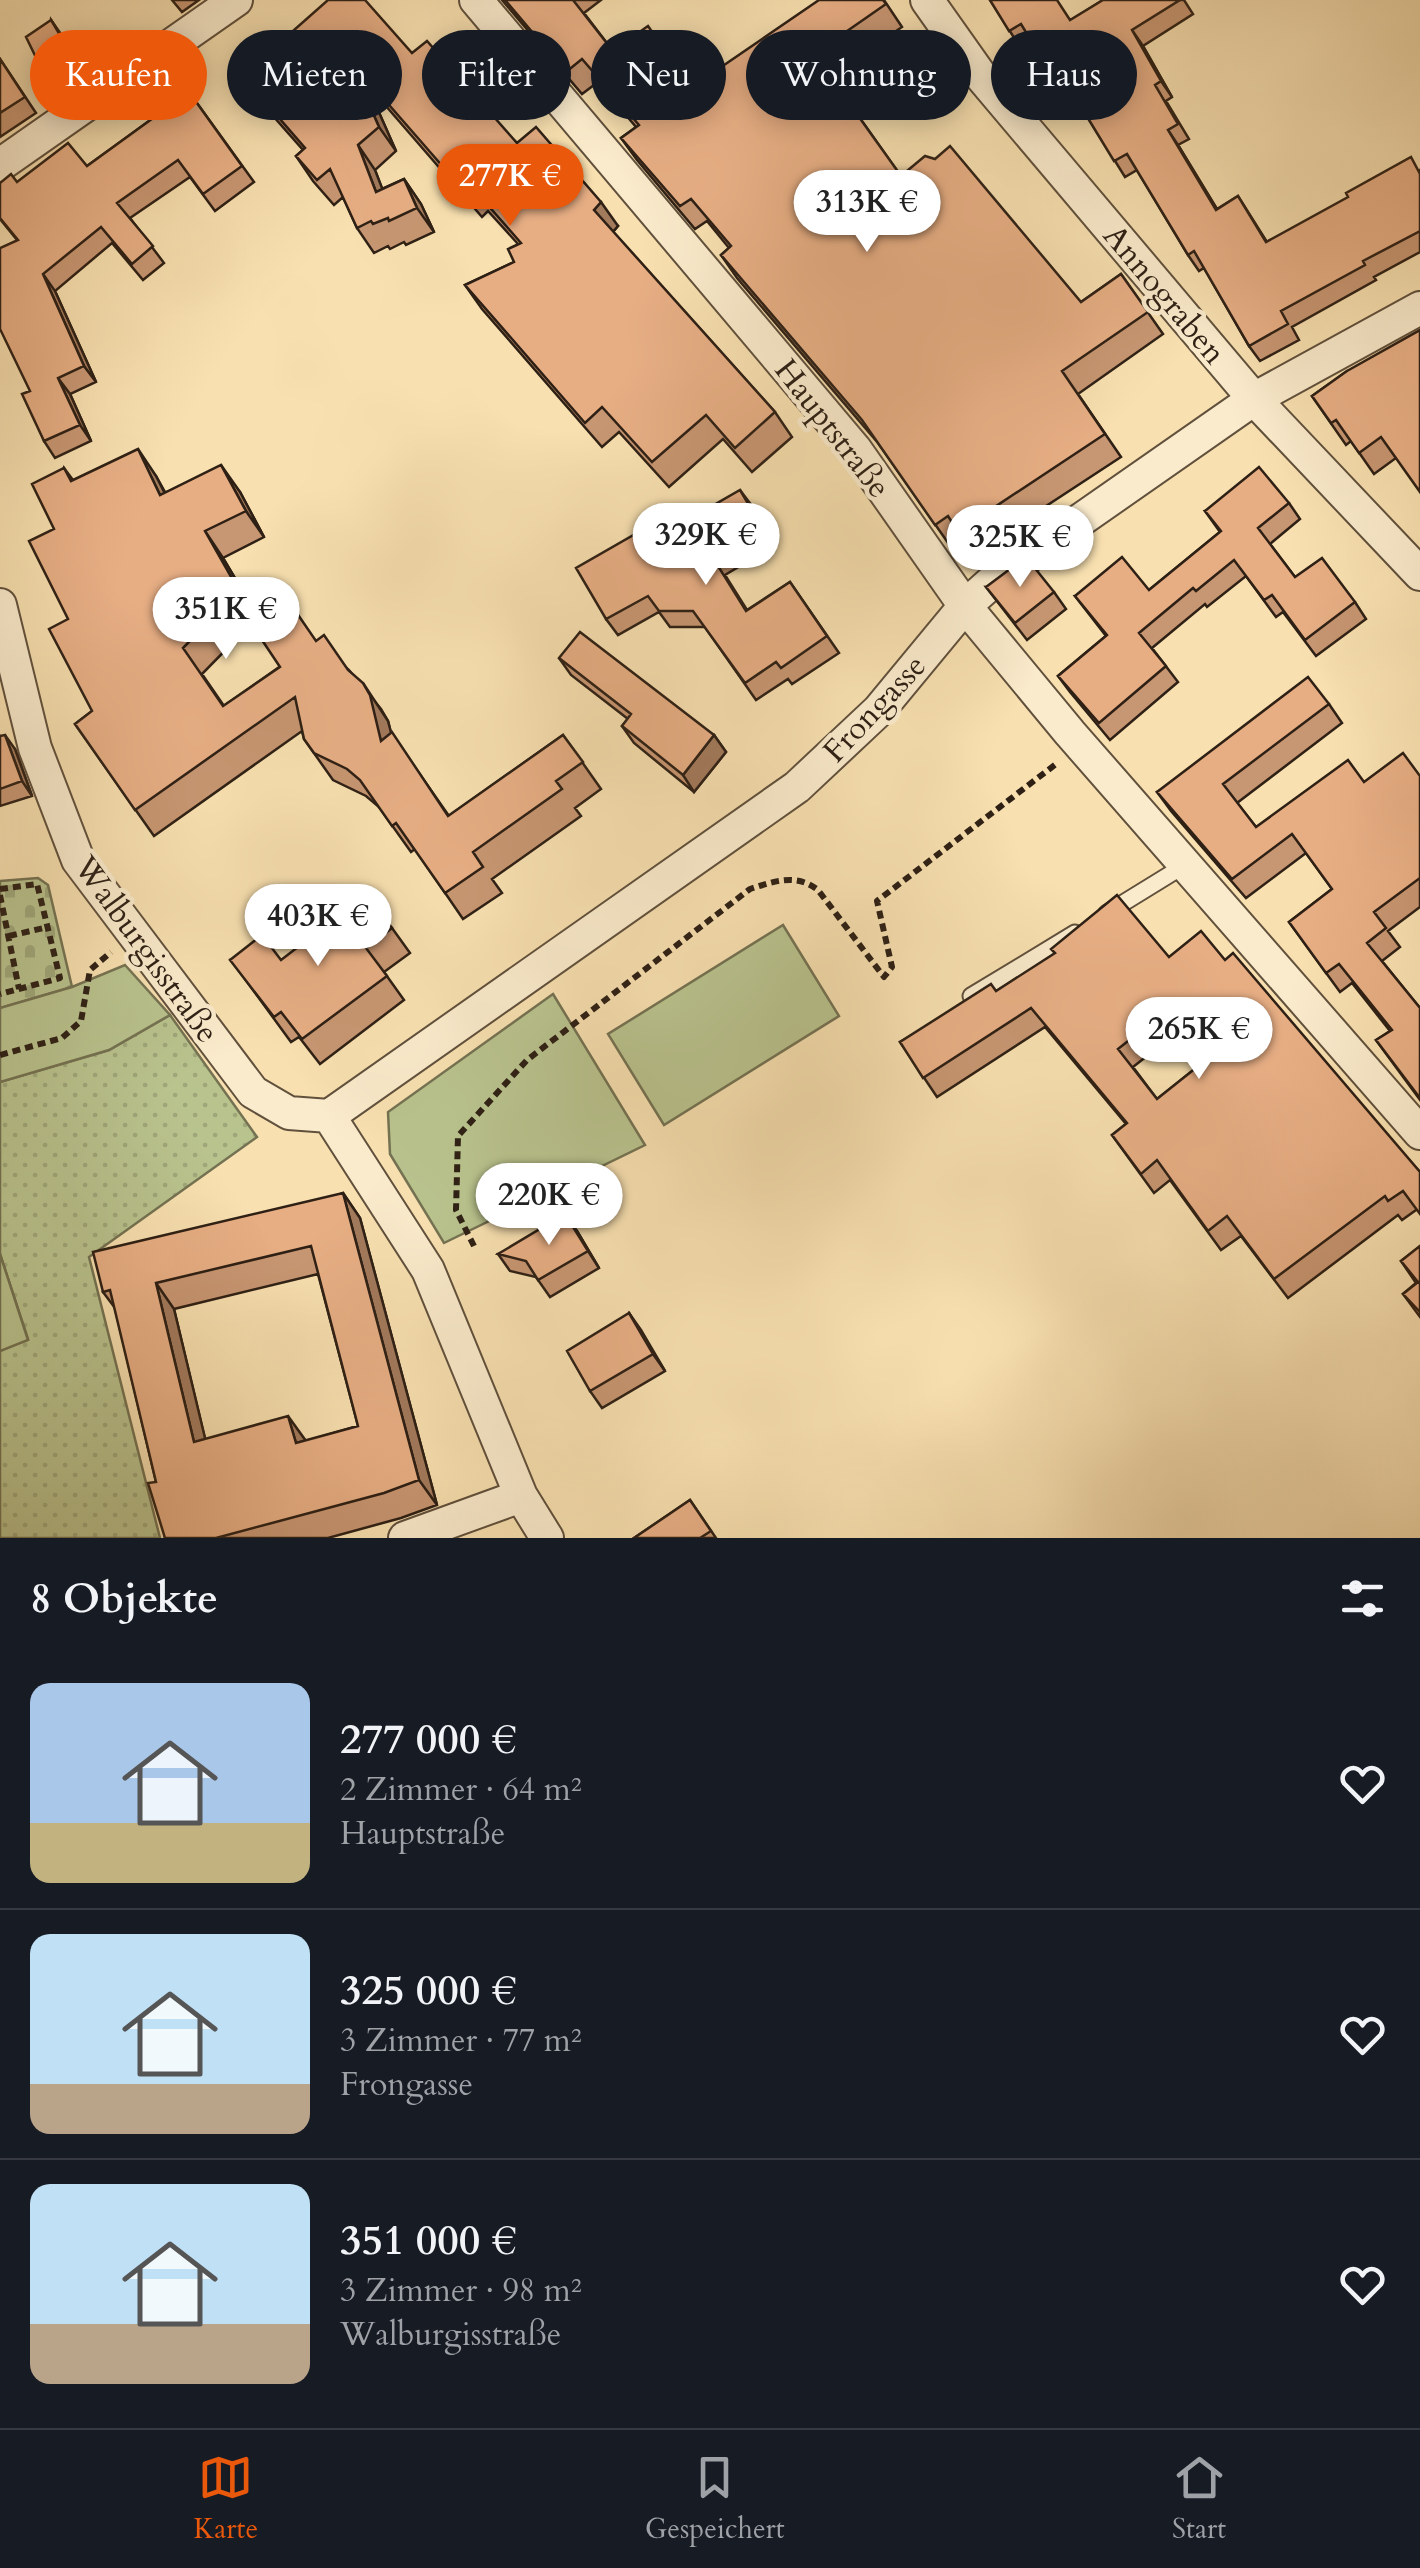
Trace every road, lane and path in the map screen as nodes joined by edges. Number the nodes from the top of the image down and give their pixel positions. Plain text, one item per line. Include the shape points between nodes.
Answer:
1 (236, 0) edge
2 (476, 0) edge
3 (927, 0) edge
4 (0, 165) edge
5 (1420, 308) edge
6 (1254, 399) junction
7 (1420, 574) edge
8 (0, 605) edge
9 (965, 606) junction
10 (1081, 745) junction
11 (1185, 865) junction
12 (0, 892) edge
13 (48, 927) junction
14 (132, 935) junction
15 (8, 936) junction
16 (20, 989) junction
17 (0, 994) edge
18 (972, 996) edge
19 (0, 1055) edge
20 (328, 1116) junction
21 (1420, 1133) edge
22 (474, 1246) dead end
23 (521, 1496) junction
24 (405, 1538) edge
25 (547, 1538) edge

1 - 4 street
2 - 9 street, Hauptstraße via 854,449
3 - 6 street, Annograben via 980,75
5 - 6 street, Frongasse
6 - 7 street, Annograben
6 - 9 street, Frongasse
8 - 14 street, Walburgisstraße via 35,748 78,860
9 - 10 street, Hauptstraße
9 - 20 street, Frongasse via 879,710 797,787
10 - 11 street, Hauptstraße
10 - 22 path via 878,901 892,967 884,977 818,890 807,881 776,881 750,889 527,1060 458,1136 456,1210
11 - 18 lane
11 - 21 street, Hauptstraße
12 - 13 path via 37,884
12 - 15 path
13 - 15 path
13 - 16 path via 60,978
14 - 19 path via 90,970 80,1021 62,1038
14 - 20 street, Walburgisstraße via 253,1092 289,1114
15 - 16 path
16 - 17 path
20 - 23 street via 428,1270
23 - 24 street
23 - 25 street

